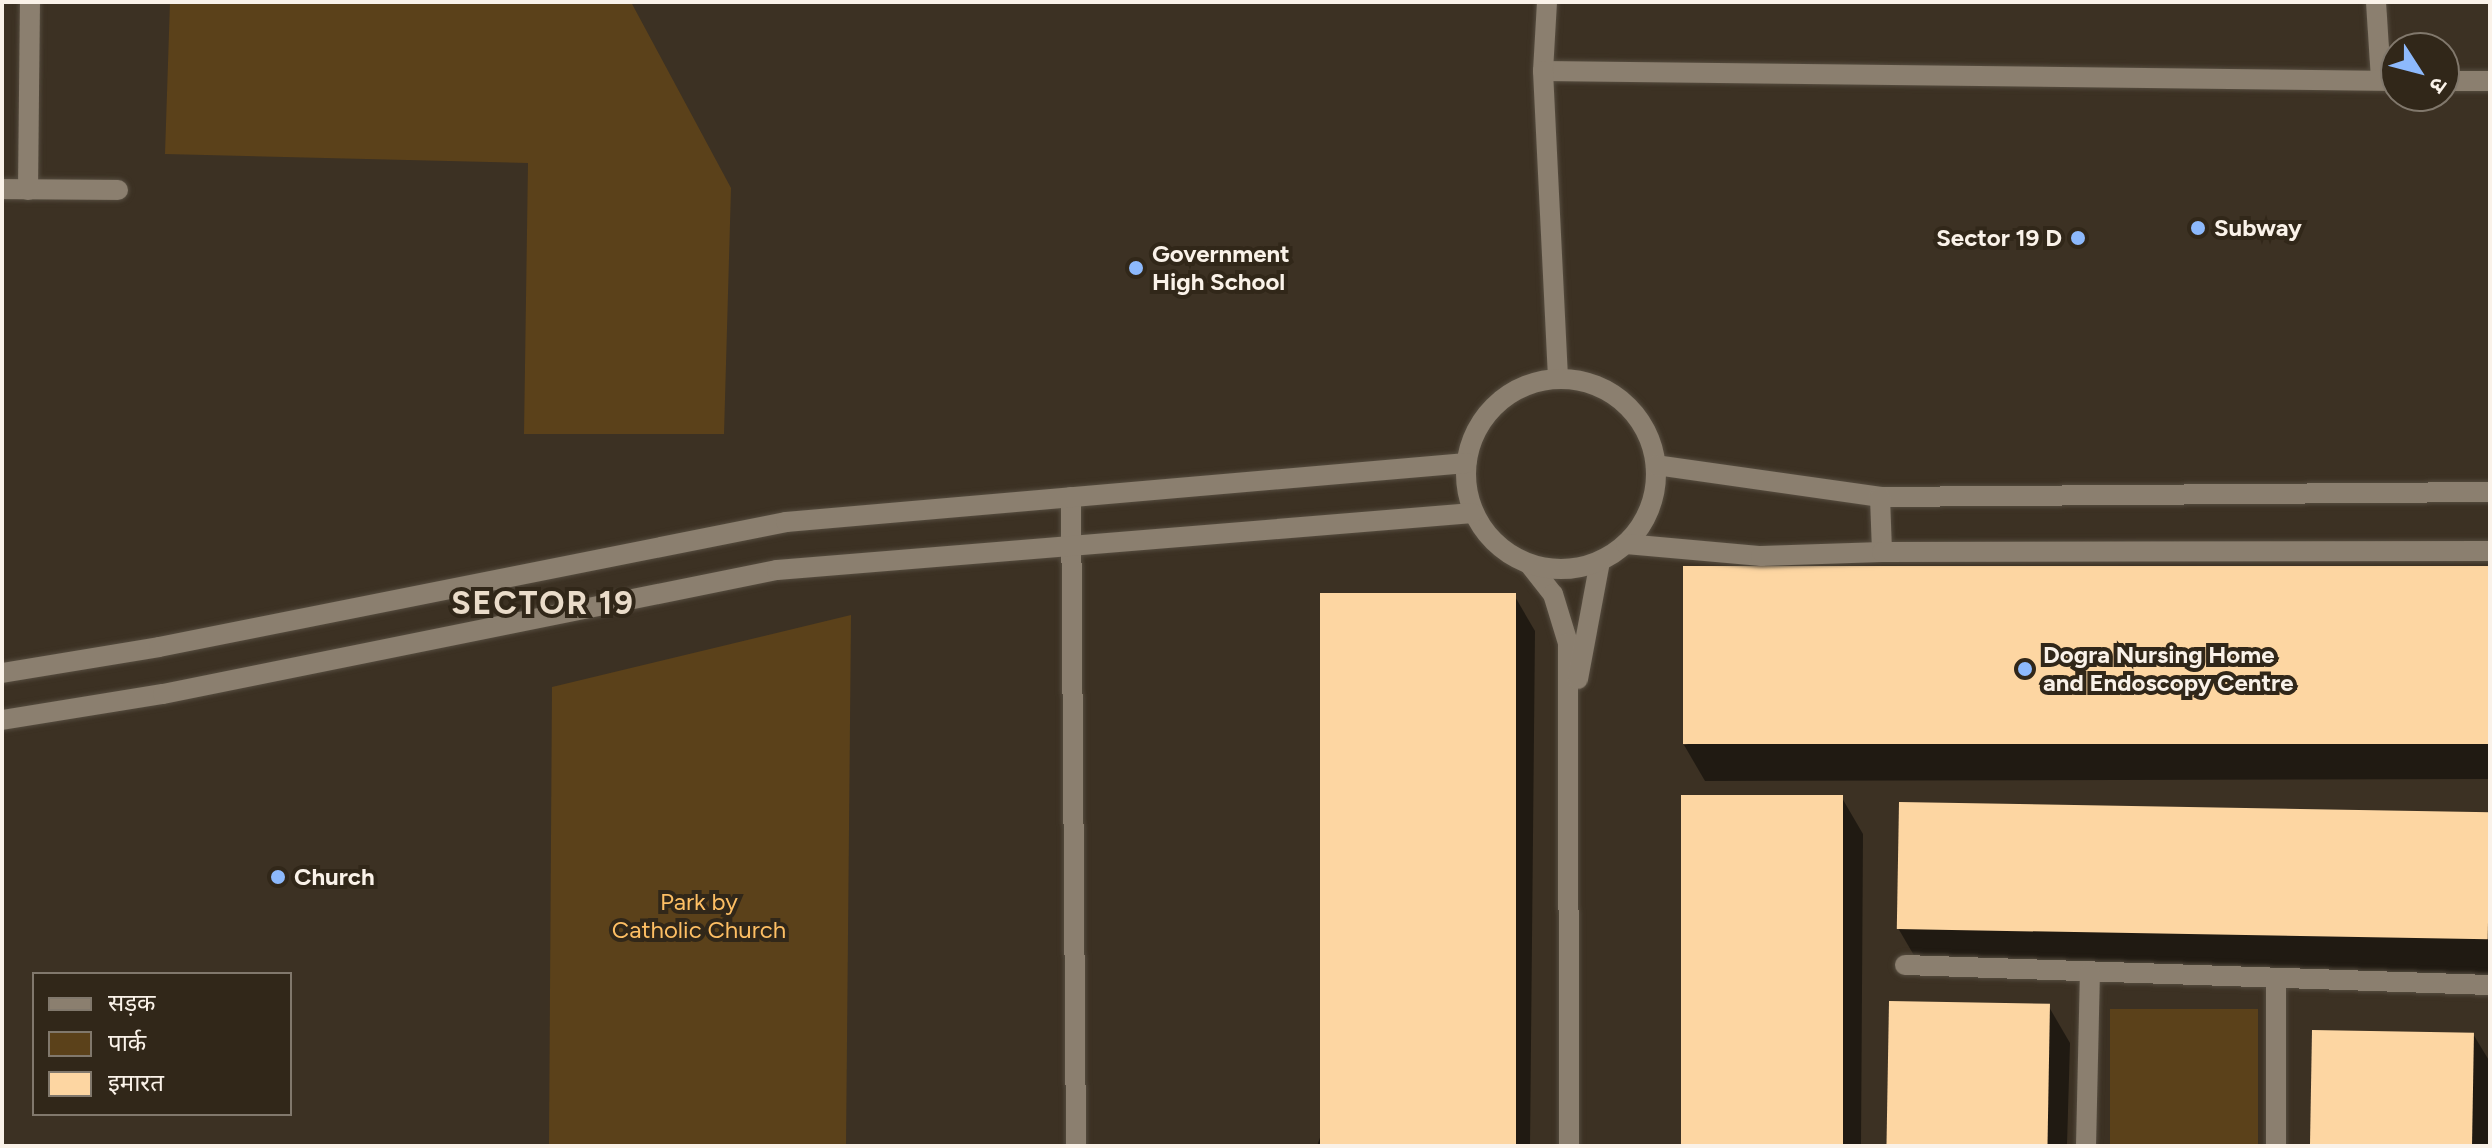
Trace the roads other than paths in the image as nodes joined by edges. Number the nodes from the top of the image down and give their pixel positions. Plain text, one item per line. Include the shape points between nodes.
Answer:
1 (30, 2) edge
2 (1547, 2) edge
3 (2376, 2) edge
4 (2381, 32) edge
5 (1543, 71) junction
6 (2380, 80) edge
7 (2460, 81) edge
8 (2490, 81) edge
9 (2, 189) edge
10 (28, 190) junction
11 (118, 190) dead end
12 (1558, 379) junction
13 (1466, 463) junction
14 (1656, 465) junction
15 (2490, 492) edge
16 (1071, 497) junction
17 (1880, 497) junction
18 (1473, 513) junction
19 (1626, 544) junction
20 (1069, 546) junction
21 (2490, 551) edge
22 (1882, 552) junction
23 (1600, 562) junction
24 (1530, 565) junction
25 (2, 673) edge
26 (2, 720) edge
27 (1569, 723) junction
28 (1905, 965) dead end
29 (2090, 972) junction
30 (2276, 978) junction
31 (2490, 985) edge
32 (1076, 1146) edge
33 (1569, 1146) edge
34 (2086, 1146) edge
35 (2276, 1146) edge

1 - 10 street
2 - 5 street
3 - 4 street
5 - 6 street
5 - 12 street
7 - 8 street
9 - 10 street
10 - 11 street
12 - 13 street via 1525,386 1497,404 1476,431
12 - 14 street via 1596,385 1628,406 1650,439
13 - 16 street
13 - 18 street
14 - 17 street
14 - 19 street via 1655,493 1646,518
15 - 17 street
16 - 20 street
16 - 25 street via 786,522 159,647
17 - 22 street
18 - 20 street
18 - 24 street via 1496,545
19 - 22 street via 1761,556
19 - 23 street
20 - 26 street via 777,570 163,694
20 - 32 street
21 - 22 street
23 - 24 street via 1569,570
23 - 27 street
24 - 27 street via 1553,594 1568,643
27 - 33 street
28 - 29 street
29 - 30 street
29 - 34 street
30 - 31 street
30 - 35 street

